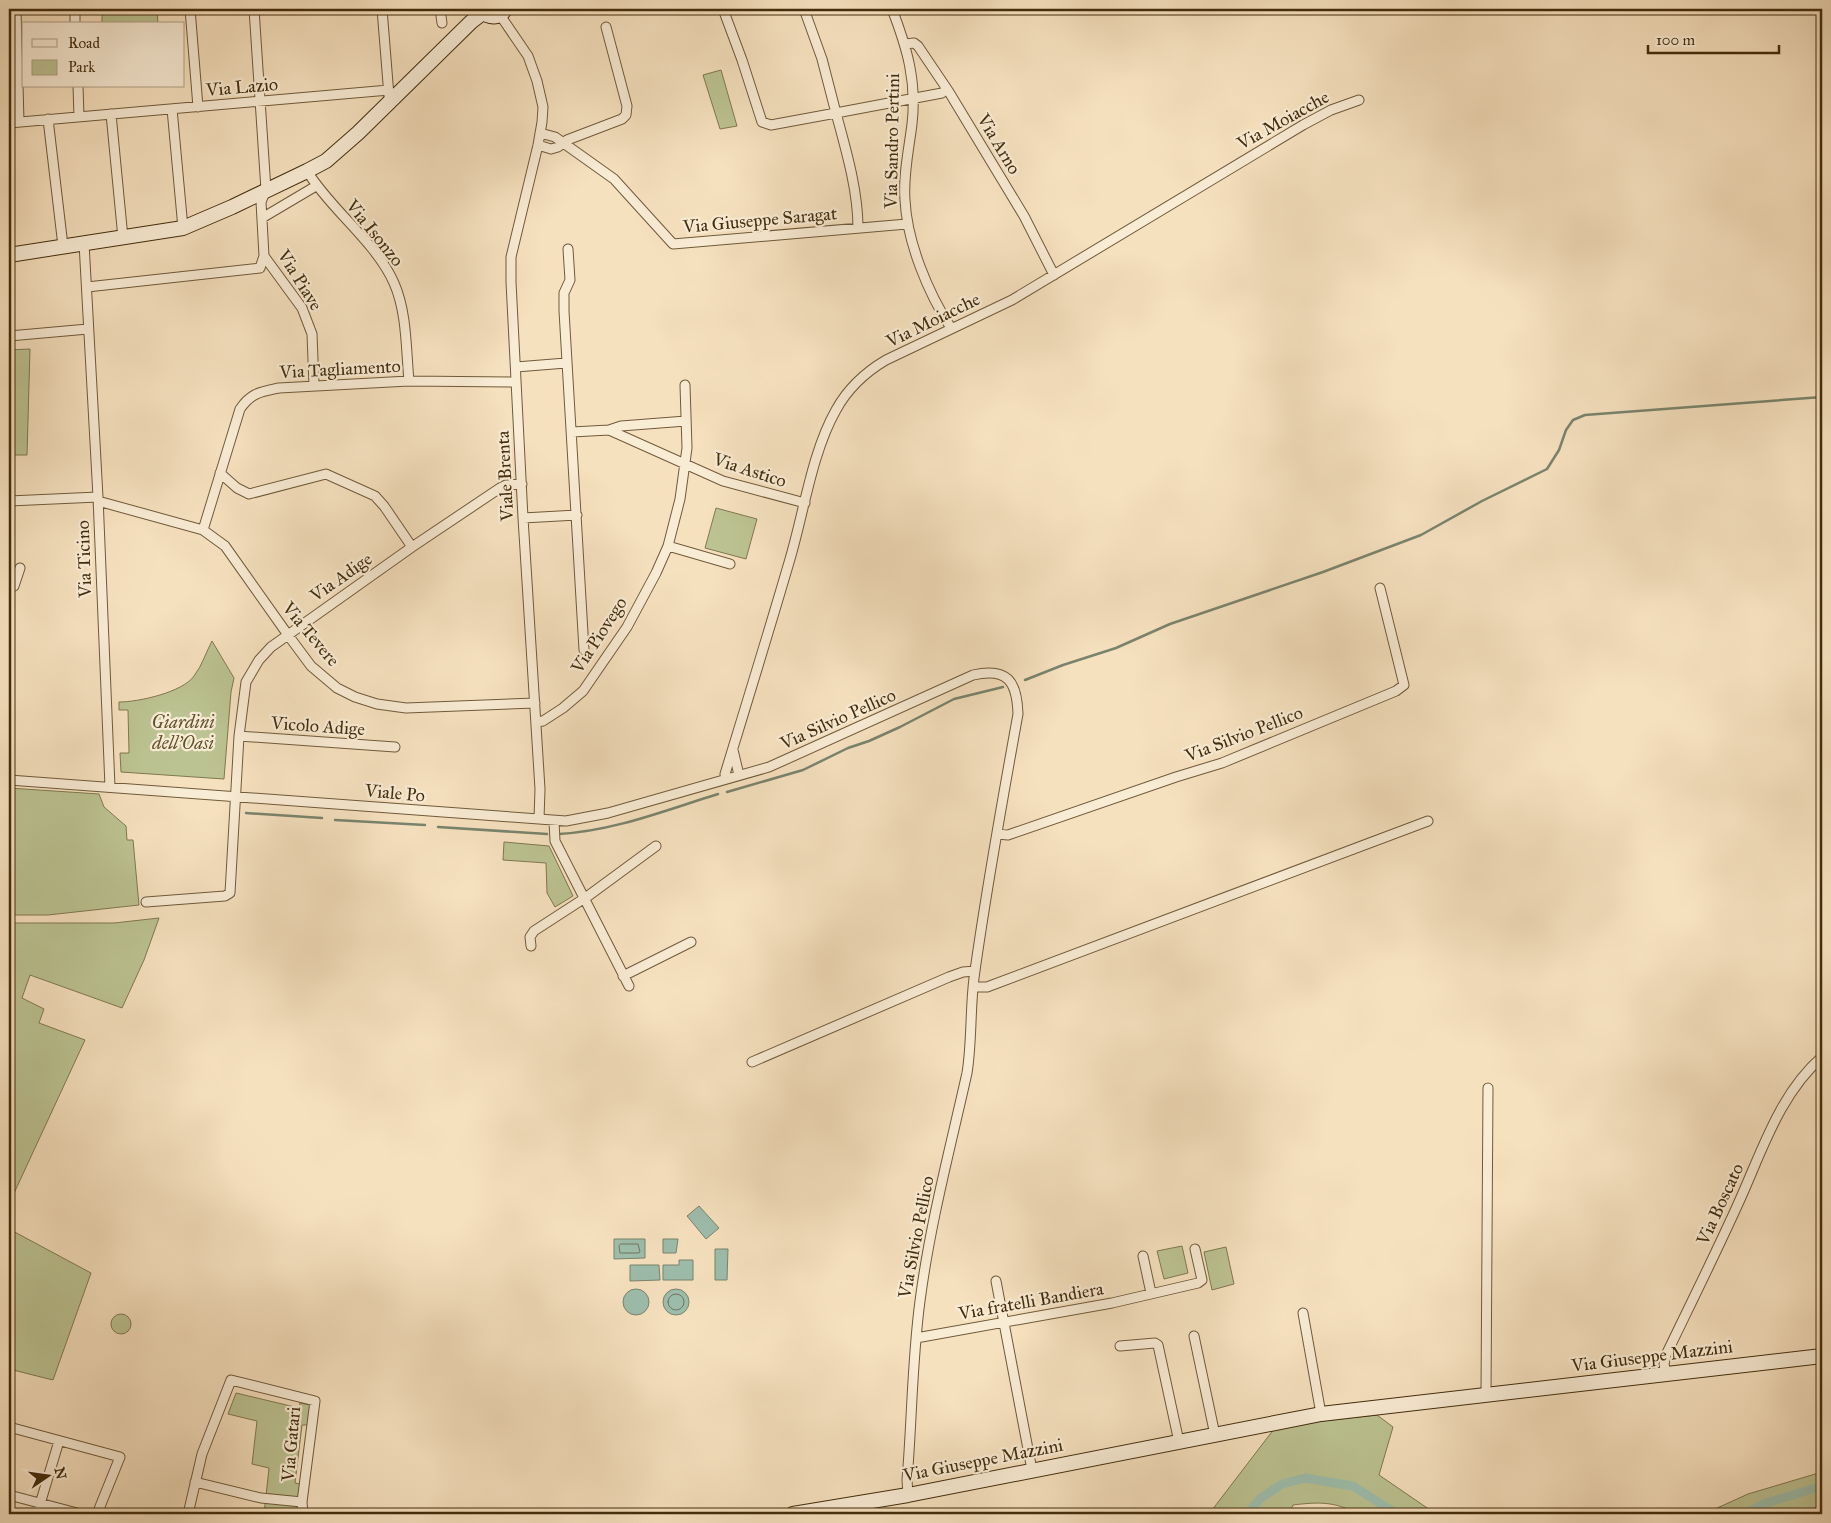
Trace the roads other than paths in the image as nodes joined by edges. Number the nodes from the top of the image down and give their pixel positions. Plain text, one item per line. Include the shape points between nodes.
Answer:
1 (16, 9) edge
2 (75, 9) edge
3 (190, 9) edge
4 (254, 9) edge
5 (382, 9) edge
6 (440, 9) edge
7 (723, 9) edge
8 (804, 9) edge
9 (892, 9) edge
10 (483, 10) edge
11 (502, 12) edge
12 (75, 22) edge
13 (442, 23) dead end
14 (606, 27) dead end
15 (905, 44) junction
16 (78, 88) edge
17 (942, 93) dead end
18 (389, 96) junction
19 (912, 99) junction
20 (1359, 100) dead end
21 (261, 102) junction
22 (198, 107) junction
23 (172, 109) junction
24 (836, 113) junction
25 (111, 114) junction
26 (79, 117) junction
27 (48, 119) junction
28 (19, 122) junction
29 (9, 123) edge
30 (540, 133) junction
31 (563, 142) junction
32 (538, 145) junction
33 (307, 171) junction
34 (316, 186) junction
35 (266, 190) junction
36 (262, 218) junction
37 (907, 224) junction
38 (183, 228) junction
39 (858, 228) junction
40 (123, 238) junction
41 (84, 243) junction
42 (63, 246) junction
43 (568, 249) dead end
44 (9, 255) edge
45 (264, 256) junction
46 (1054, 275) junction
47 (87, 287) junction
48 (951, 328) junction
49 (88, 329) junction
50 (9, 336) edge
51 (566, 363) junction
52 (516, 367) junction
53 (409, 381) junction
54 (516, 382) junction
55 (685, 385) dead end
56 (314, 386) junction
57 (686, 421) junction
58 (609, 430) junction
59 (572, 432) junction
60 (686, 464) junction
61 (220, 473) junction
62 (522, 484) junction
63 (98, 499) junction
64 (9, 501) edge
65 (805, 503) junction
66 (577, 515) junction
67 (523, 518) junction
68 (203, 530) junction
69 (668, 546) junction
70 (412, 547) junction
71 (730, 564) dead end
72 (20, 568) dead end
73 (9, 586) edge
74 (1380, 588) dead end
75 (288, 635) junction
76 (584, 650) dead end
77 (535, 703) junction
78 (536, 722) junction
79 (239, 736) junction
80 (734, 745) junction
81 (395, 748) dead end
82 (739, 775) junction
83 (726, 779) junction
84 (9, 780) edge
85 (110, 787) junction
86 (234, 797) junction
87 (539, 819) junction
88 (554, 821) junction
89 (1428, 821) dead end
90 (997, 834) junction
91 (656, 846) dead end
92 (584, 898) junction
93 (146, 902) dead end
94 (691, 942) dead end
95 (530, 946) dead end
96 (975, 971) junction
97 (624, 976) junction
98 (629, 986) dead end
99 (973, 987) junction
100 (1822, 1057) edge
101 (752, 1062) dead end
102 (1488, 1088) dead end
103 (1195, 1249) dead end
104 (1144, 1256) dead end
105 (996, 1281) dead end
106 (1151, 1293) junction
107 (1303, 1312) dead end
108 (1003, 1322) junction
109 (1194, 1336) dead end
110 (916, 1338) junction
111 (1120, 1346) dead end
112 (1822, 1356) edge
113 (1666, 1374) junction
114 (1486, 1394) junction
115 (1321, 1414) junction
116 (9, 1427) edge
117 (1215, 1435) junction
118 (59, 1441) junction
119 (1179, 1442) junction
120 (1032, 1470) junction
121 (196, 1482) junction
122 (908, 1494) junction
123 (9, 1495) edge
124 (299, 1501) junction
125 (40, 1504) junction
126 (37, 1514) edge
127 (81, 1514) edge
128 (97, 1514) edge
129 (188, 1514) edge
130 (303, 1514) edge
131 (793, 1514) edge

1 - 28 street
2 - 12 street
3 - 22 street
4 - 21 street, Via Piave
5 - 18 street
6 - 13 street
7 - 24 street via 764,123 771,125
8 - 24 street
9 - 15 street, Via Sandro Pertini
10 - 11 main road via 491,17
10 - 18 main road
11 - 30 street, Viale Brenta via 528,56 538,82 543,107
14 - 31 street via 627,106 626,115
15 - 19 street, Via Sandro Pertini via 912,79
15 - 46 street, Via Arno via 918,46 949,92 1024,216
16 - 26 street
17 - 19 street
18 - 21 street, Via Lazio
18 - 33 main road via 326,161
19 - 24 street
19 - 37 street, Via Sandro Pertini via 904,183
20 - 46 street, Via Moiacche via 1303,125
21 - 22 street, Via Lazio
21 - 35 street, Via Piave
22 - 23 street, Via Lazio
23 - 25 street, Via Lazio
23 - 38 street
24 - 39 street via 850,168
25 - 26 street, Via Lazio
25 - 40 street
26 - 27 street, Via Lazio
27 - 28 street, Via Lazio
27 - 42 street
28 - 29 street, Via Lazio
30 - 31 street
30 - 32 street, Viale Brenta
31 - 32 street via 551,149
31 - 39 street, Via Giuseppe Saragat via 614,179 673,244
32 - 52 street, Viale Brenta via 511,257
33 - 34 street, Via Isonzo
33 - 35 main road
34 - 36 street
34 - 53 street, Via Isonzo via 381,261 395,284 402,311
35 - 36 street, Via Piave via 261,202
35 - 38 main road
36 - 45 street, Via Piave
37 - 39 street, Via Giuseppe Saragat
37 - 48 street, Via Sandro Pertini via 927,282
38 - 40 main road
40 - 41 main road
41 - 42 main road
41 - 47 street, Via Ticino
42 - 44 main road
43 - 51 street via 570,280 564,293
45 - 47 street via 260,268
45 - 56 street, Via Piave via 302,308 312,334
46 - 48 street, Via Moiacche via 1012,300
47 - 49 street, Via Ticino
48 - 65 street, Via Moiacche via 869,370 847,391 822,442
49 - 50 street
49 - 63 street, Via Ticino
51 - 52 street
51 - 59 street
52 - 54 street, Viale Brenta
53 - 54 street, Via Tagliamento
53 - 56 street, Via Tagliamento
54 - 62 street, Viale Brenta
55 - 57 street, Via Piovego
56 - 61 street, Via Tagliamento via 261,391 248,398 240,410
57 - 58 street via 621,426
57 - 60 street, Via Piovego
58 - 59 street
58 - 60 street, Via Astico
59 - 66 street
60 - 65 street, Via Astico via 723,481
60 - 69 street, Via Piovego
61 - 68 street, Via Tagliamento
61 - 70 street via 249,494 326,474 375,496
62 - 67 street, Viale Brenta
62 - 70 street, Via Adige via 500,488
63 - 64 street, Via Tevere
63 - 68 street, Via Tevere
63 - 85 street, Via Ticino
65 - 80 street, Via Moiacche
66 - 67 street
66 - 76 street
67 - 77 street, Viale Brenta
68 - 75 street, Via Tevere via 224,546
69 - 71 street
69 - 78 street, Via Piovego via 627,627 583,691 563,708
70 - 75 street, Via Adige
72 - 73 street via 14,586
74 - 90 street, Via Silvio Pellico via 1404,685 1396,692 1222,763 1008,835
75 - 77 street, Via Tevere via 312,666 336,688 377,704 406,708
75 - 79 street, Via Adige via 271,647 248,678
77 - 78 street, Viale Brenta
78 - 87 street, Viale Brenta
79 - 81 street, Vicolo Adige
79 - 86 street, Via Adige
80 - 82 street, Via Moiacche via 733,756
80 - 83 street, Via Moiacche
82 - 83 street, Via Silvio Pellico
82 - 90 street, Via Silvio Pellico via 770,767 973,675 999,673 1013,685 1018,698 1018,714
83 - 88 street, Viale Po via 608,813
84 - 85 street, Viale Po
85 - 86 street, Viale Po
86 - 87 street, Viale Po
86 - 93 street via 230,893
87 - 88 street, Viale Po
88 - 92 street via 556,841
89 - 99 street via 996,984
90 - 96 street, Via Silvio Pellico
91 - 92 street
92 - 95 street via 534,931
92 - 97 street
94 - 97 street
96 - 99 street, Via Silvio Pellico
96 - 101 street via 949,977
97 - 98 street
99 - 110 street, Via Silvio Pellico via 967,1073 928,1250
100 - 113 street, Via Boscato via 1790,1094 1774,1122 1666,1355
102 - 114 street
103 - 106 street, Via fratelli Bandiera via 1202,1280
104 - 106 street
105 - 108 street
106 - 108 street, Via fratelli Bandiera
107 - 115 street
108 - 110 street, Via fratelli Bandiera
108 - 120 street
109 - 117 street
110 - 122 street, Via Silvio Pellico
111 - 119 street via 1158,1345
112 - 113 main road, Via Giuseppe Mazzini
113 - 114 main road, Via Giuseppe Mazzini
114 - 115 main road, Via Giuseppe Mazzini
115 - 117 main road, Via Giuseppe Mazzini
116 - 118 street
117 - 119 main road, Via Giuseppe Mazzini
118 - 125 street
118 - 128 street via 120,1457
119 - 120 main road, Via Giuseppe Mazzini
120 - 122 main road, Via Giuseppe Mazzini
121 - 124 street via 261,1498
121 - 124 street, Via Gatari via 202,1454 231,1380 315,1401
121 - 129 street
122 - 131 main road, Via Giuseppe Mazzini
123 - 125 street
124 - 130 street, Via Gatari
125 - 126 street
125 - 127 street

